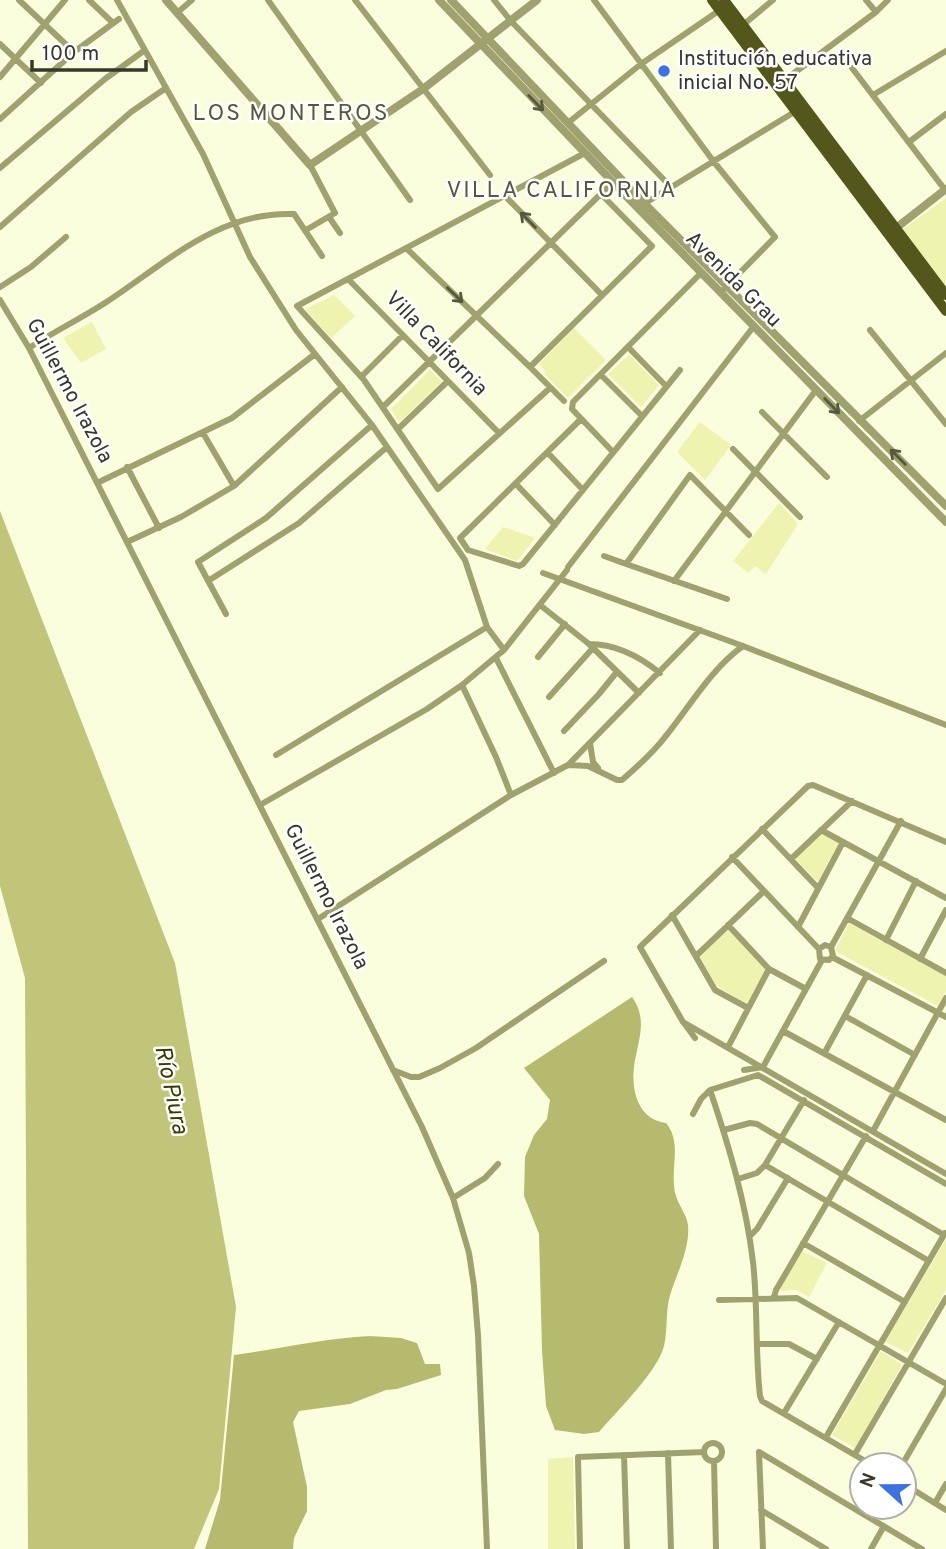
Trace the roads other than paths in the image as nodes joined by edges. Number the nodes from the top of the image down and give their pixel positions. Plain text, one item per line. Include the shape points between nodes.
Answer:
1 (19, 0) edge
2 (65, 0) edge
3 (89, 0) edge
4 (117, 0) edge
5 (166, 0) edge
6 (192, 0) edge
7 (268, 0) edge
8 (355, 0) edge
9 (439, 0) edge
10 (451, 0) edge
11 (495, 0) edge
12 (537, 0) edge
13 (594, 0) edge
14 (712, 0) edge
15 (773, 0) edge
16 (866, 0) edge
17 (888, 0) edge
18 (722, 5) edge
19 (178, 12) junction
20 (876, 12) junction
21 (510, 20) junction
22 (45, 24) junction
23 (743, 24) junction
24 (482, 41) junction
25 (0, 44) edge
26 (145, 50) junction
27 (946, 51) edge
28 (74, 52) junction
29 (16, 60) junction
30 (641, 64) junction
31 (852, 68) dead end
32 (0, 76) edge
33 (781, 82) junction
34 (41, 83) junction
35 (166, 88) junction
36 (423, 89) junction
37 (873, 95) junction
38 (590, 104) junction
39 (0, 106) edge
40 (796, 111) junction
41 (8, 112) junction
42 (946, 114) edge
43 (0, 119) edge
44 (569, 122) junction
45 (360, 131) junction
46 (909, 142) junction
47 (585, 153) junction
48 (714, 162) junction
49 (310, 165) junction
50 (0, 168) edge
51 (490, 175) dead end
52 (613, 183) junction
53 (670, 186) junction
54 (946, 189) edge
55 (601, 194) junction
56 (505, 196) junction
57 (410, 200) dead end
58 (641, 205) junction
59 (332, 215) junction
60 (234, 221) junction
61 (0, 227) edge
62 (306, 230) junction
63 (892, 231) junction
64 (340, 233) dead end
65 (66, 237) dead end
66 (552, 244) junction
67 (406, 248) junction
68 (322, 257) dead end
69 (701, 273) junction
70 (348, 279) junction
71 (0, 287) edge
72 (724, 290) junction
73 (602, 295) junction
74 (946, 295) edge
75 (0, 300) edge
76 (946, 311) edge
77 (477, 316) junction
78 (754, 326) junction
79 (870, 330) dead end
80 (403, 335) junction
81 (29, 348) junction
82 (629, 348) junction
83 (946, 353) edge
84 (315, 354) junction
85 (430, 362) junction
86 (530, 367) junction
87 (680, 370) dead end
88 (601, 375) junction
89 (361, 377) junction
90 (911, 380) junction
91 (448, 381) junction
92 (666, 386) junction
93 (342, 387) junction
94 (550, 388) junction
95 (816, 390) junction
96 (564, 401) dead end
97 (383, 407) junction
98 (762, 412) dead end
99 (642, 416) junction
100 (581, 419) junction
101 (860, 420) junction
102 (946, 424) edge
103 (372, 425) junction
104 (853, 427) junction
105 (398, 429) junction
106 (203, 433) junction
107 (499, 433) junction
108 (784, 434) junction
109 (387, 447) junction
110 (733, 449) dead end
111 (613, 452) junction
112 (548, 453) junction
113 (127, 467) junction
114 (756, 472) junction
115 (827, 477) dead end
116 (97, 483) junction
117 (516, 484) junction
118 (234, 486) junction
119 (583, 490) junction
120 (944, 501) edge
121 (724, 512) junction
122 (800, 517) dead end
123 (946, 522) edge
124 (555, 524) junction
125 (159, 528) junction
126 (748, 535) dead end
127 (127, 541) junction
128 (604, 556) dead end
129 (626, 564) junction
130 (543, 573) dead end
131 (561, 579) junction
132 (208, 581) junction
133 (674, 581) junction
134 (727, 599) dead end
135 (540, 605) junction
136 (226, 614) dead end
137 (565, 624) junction
138 (487, 627) junction
139 (701, 630) junction
140 (591, 646) junction
141 (743, 646) junction
142 (504, 650) junction
143 (538, 657) dead end
144 (496, 658) junction
145 (616, 673) junction
146 (660, 673) junction
147 (462, 685) junction
148 (639, 693) junction
149 (549, 697) dead end
150 (946, 725) edge
151 (564, 731) dead end
152 (590, 742) junction
153 (276, 755) dead end
154 (568, 765) junction
155 (599, 770) junction
156 (554, 773) junction
157 (511, 795) junction
158 (852, 801) junction
159 (260, 805) junction
160 (901, 821) junction
161 (762, 829) junction
162 (821, 830) junction
163 (843, 842) junction
164 (946, 842) edge
165 (732, 857) junction
166 (791, 859) junction
167 (878, 861) junction
168 (916, 881) junction
169 (818, 888) junction
170 (764, 891) junction
171 (946, 898) edge
172 (946, 910) edge
173 (672, 915) junction
174 (847, 918) junction
175 (318, 919) junction
176 (728, 925) junction
177 (798, 927) junction
178 (886, 940) junction
179 (831, 947) junction
180 (819, 948) junction
181 (696, 956) junction
182 (832, 957) junction
183 (920, 959) junction
184 (822, 960) junction
185 (604, 961) dead end
186 (769, 969) junction
187 (946, 973) edge
188 (867, 975) junction
189 (806, 989) junction
190 (946, 998) edge
191 (748, 1008) junction
192 (938, 1013) junction
193 (845, 1016) junction
194 (946, 1017) edge
195 (683, 1022) junction
196 (783, 1031) junction
197 (695, 1038) dead end
198 (728, 1047) junction
199 (825, 1052) junction
200 (915, 1055) junction
201 (763, 1067) junction
202 (393, 1070) junction
203 (744, 1070) dead end
204 (709, 1090) junction
205 (894, 1092) junction
206 (804, 1100) junction
207 (693, 1114) dead end
208 (946, 1119) edge
209 (724, 1130) junction
210 (873, 1131) junction
211 (866, 1136) junction
212 (781, 1138) junction
213 (498, 1164) dead end
214 (765, 1165) junction
215 (946, 1174) edge
216 (843, 1175) junction
217 (789, 1178) junction
218 (738, 1179) junction
219 (946, 1184) edge
220 (453, 1198) junction
221 (827, 1202) junction
222 (945, 1233) edge
223 (750, 1236) junction
224 (803, 1243) junction
225 (929, 1261) junction
226 (774, 1297) junction
227 (946, 1298) edge
228 (756, 1299) junction
229 (719, 1300) dead end
230 (905, 1302) junction
231 (839, 1322) junction
232 (758, 1344) junction
233 (880, 1346) junction
234 (817, 1359) junction
235 (908, 1363) junction
236 (946, 1387) edge
237 (785, 1413) junction
238 (826, 1437) junction
239 (850, 1451) edge
240 (857, 1451) edge
241 (910, 1451) edge
242 (704, 1452) junction
243 (668, 1453) junction
244 (624, 1455) junction
245 (713, 1461) junction
246 (946, 1484) edge
247 (918, 1493) edge
248 (935, 1503) junction
249 (761, 1510) junction
250 (946, 1510) edge
251 (884, 1526) junction
252 (809, 1539) junction
253 (487, 1549) edge
254 (580, 1549) edge
255 (627, 1549) edge
256 (671, 1549) edge
257 (716, 1549) edge
258 (762, 1549) edge
259 (809, 1549) edge
260 (826, 1549) edge
261 (870, 1549) edge
262 (922, 1549) edge

1 - 22 street
2 - 22 street
3 - 28 street via 116,21
4 - 26 street
5 - 19 street
6 - 19 street
7 - 45 street
8 - 36 street
9 - 24 street, Avenida Grau
10 - 24 street, Avenida Grau
11 - 21 street
12 - 21 street
13 - 30 street
14 - 18 main road
15 - 23 street
16 - 20 street
17 - 20 street
18 - 23 main road
18 - 30 street
18 - 33 main road
19 - 49 street
20 - 33 street
21 - 24 street
21 - 38 street
22 - 28 street
22 - 29 street
23 - 33 main road
24 - 36 street
24 - 44 street, Avenida Grau
24 -> 47 street, Avenida Grau
25 - 29 street
26 - 35 street
26 - 50 street
27 - 37 street
28 - 34 street
29 - 32 street
29 - 34 street
30 - 38 street
30 - 48 street
31 - 37 street
33 - 40 main road
33 - 63 main road
34 - 41 street
35 - 60 street
35 - 61 street via 131,112
36 - 45 street
36 - 51 street
37 - 46 street
38 - 44 street
38 - 53 street
39 - 41 street
40 - 48 street
40 - 63 main road
41 - 43 street
42 - 46 street
44 - 58 street, Avenida Grau
45 - 49 street
45 - 57 street
46 - 54 street
47 - 52 street, Avenida Grau
47 - 56 street
48 - 53 street
48 - 72 street via 775,237
49 - 59 street
52 - 55 street
52 - 58 street, Avenida Grau
53 - 58 street
54 - 63 street
55 - 66 street
55 - 73 street via 652,246
66 -> 56 street
56 - 67 street
58 - 69 street, Avenida Grau
58 - 72 street, Avenida Grau
59 - 62 street
59 - 64 street
60 - 62 street via 290,214
60 - 81 street via 198,239 86,316
60 - 84 street via 250,257
62 - 68 street
63 - 74 main road
63 - 76 main road
65 - 71 street
66 - 73 street
66 - 77 street
67 - 70 street
67 -> 77 street
69 - 72 street, Avenida Grau
69 - 82 street
70 - 80 street, Villa California
70 - 89 street via 296,306
72 - 78 street, Avenida Grau
72 - 101 street, Avenida Grau
73 - 86 street
75 - 81 street, Guillermo Irazola
77 - 85 street
77 - 86 street
78 - 95 street, Avenida Grau
78 - 131 street
79 - 90 street
80 - 85 street, Villa California
80 - 89 street
81 - 116 street, Guillermo Irazola
82 - 88 street
82 - 92 street
83 - 90 street
84 - 93 street
84 - 106 street via 232,418
85 - 91 street, Villa California
85 - 97 street
86 - 94 street
87 - 92 street
88 - 99 street
88 - 100 street via 573,402 572,410
89 - 97 street
90 - 101 street
90 - 102 street
91 - 105 street
91 - 107 street, Villa California
92 - 99 street
93 - 103 street
93 - 118 street
94 - 96 street
94 - 107 street
95 -> 104 street, Avenida Grau
95 - 108 street
97 - 105 street
98 - 108 street
99 - 111 street
100 - 111 street
100 - 112 street
101 - 104 street
120 -> 101 street, Avenida Grau
103 - 109 street
103 - 132 street via 266,518 198,562
104 - 123 street, Avenida Grau
105 - 107 street via 438,489
106 - 113 street
106 - 118 street
108 - 114 street
108 - 115 street
109 - 132 street via 285,534
109 - 138 street via 465,560
110 - 114 street
111 - 119 street
112 - 117 street
112 - 119 street
113 - 116 street
113 - 125 street
114 - 121 street
114 - 122 street
116 - 127 street, Guillermo Irazola
117 - 124 street
117 - 124 street via 460,538 468,550 521,566
118 - 125 street
119 - 124 street
121 - 126 street
121 - 129 street via 690,475
121 - 133 street
125 - 127 street
127 - 159 street, Guillermo Irazola
128 - 129 street
129 - 133 street
130 - 131 street
131 - 135 street
131 - 139 street
132 - 136 street
133 - 134 street
135 - 137 street
135 - 142 street
137 - 140 street
137 - 143 street
138 - 142 street
138 - 153 street
139 - 141 street
139 - 146 street
140 - 145 street
140 - 146 street via 621,649
140 - 149 street
141 - 150 street
141 - 155 street via 710,678 663,740 622,780
142 - 144 street
144 - 147 street
144 - 156 street
145 - 148 street
145 - 151 street
146 - 148 street
147 - 157 street
147 - 159 street
148 - 152 street
152 - 154 street
152 - 155 street
154 - 155 street
154 - 156 street
156 - 157 street
157 - 175 street
158 - 160 street
158 - 161 street via 808,786
158 - 162 street
159 - 175 street, Guillermo Irazola
160 - 164 street
160 - 167 street
161 - 165 street
161 - 166 street
162 - 163 street
162 - 166 street
163 - 167 street
163 - 169 street
165 - 170 street
165 - 173 street
166 - 169 street
167 - 168 street
167 - 174 street
168 - 171 street
168 - 178 street
169 - 177 street
170 - 176 street
170 - 177 street
172 - 183 street
173 - 181 street
173 - 195 street via 640,947
174 - 178 street
174 - 179 street
175 - 202 street, Guillermo Irazola
176 - 181 street
176 - 186 street
177 - 180 street
178 - 183 street
179 - 180 street
179 - 182 street
180 - 184 street
181 - 191 street via 715,990
182 - 184 street
182 - 188 street
183 - 187 street
184 - 189 street
185 - 202 street via 440,1068 419,1077
186 - 189 street
186 - 191 street
188 - 192 street
188 - 193 street
189 - 196 street
190 - 192 street
191 - 198 street
192 - 194 street
192 - 200 street
193 - 199 street
193 - 200 street
195 - 197 street
195 - 198 street
196 - 199 street
196 - 201 street
198 - 201 street
199 - 205 street
200 - 205 street
201 - 203 street
201 - 210 street
202 - 220 street, Guillermo Irazola
204 - 206 street via 758,1075
204 - 207 street
204 - 209 street
205 - 208 street
205 - 210 street
206 - 211 street
206 - 212 street
209 - 212 street via 750,1123
209 - 218 street
210 - 215 street
211 - 216 street
211 - 219 street
212 - 214 street
212 - 216 street
213 - 220 street
214 - 217 street
214 - 218 street
216 - 221 street
216 - 222 street
217 - 221 street
217 - 223 street
218 - 223 street
220 - 253 street, Guillermo Irazola via 474,1286
221 - 224 street
221 - 225 street
222 - 225 street
223 - 228 street
224 - 226 street
224 - 230 street
225 - 230 street
226 - 228 street
226 - 231 street via 797,1298
227 - 235 street
228 - 229 street
228 - 232 street
230 - 233 street
231 - 233 street
231 - 234 street
232 - 234 street via 789,1344
232 - 237 street via 760,1396
233 - 235 street
233 - 238 street
234 - 237 street
235 - 236 street
235 - 240 street
236 - 241 street
237 - 238 street
238 - 239 street
242 - 243 street
242 - 245 street
242 - 245 street via 709,1444 718,1445 721,1454
243 - 244 street
243 - 256 street
244 - 254 street via 578,1457
244 - 255 street
245 - 257 street
246 - 248 street
247 - 248 street
248 - 250 street
249 - 251 street via 760,1452
249 - 252 street
249 - 258 street
251 - 261 street
251 - 262 street
252 - 259 street
252 - 260 street

